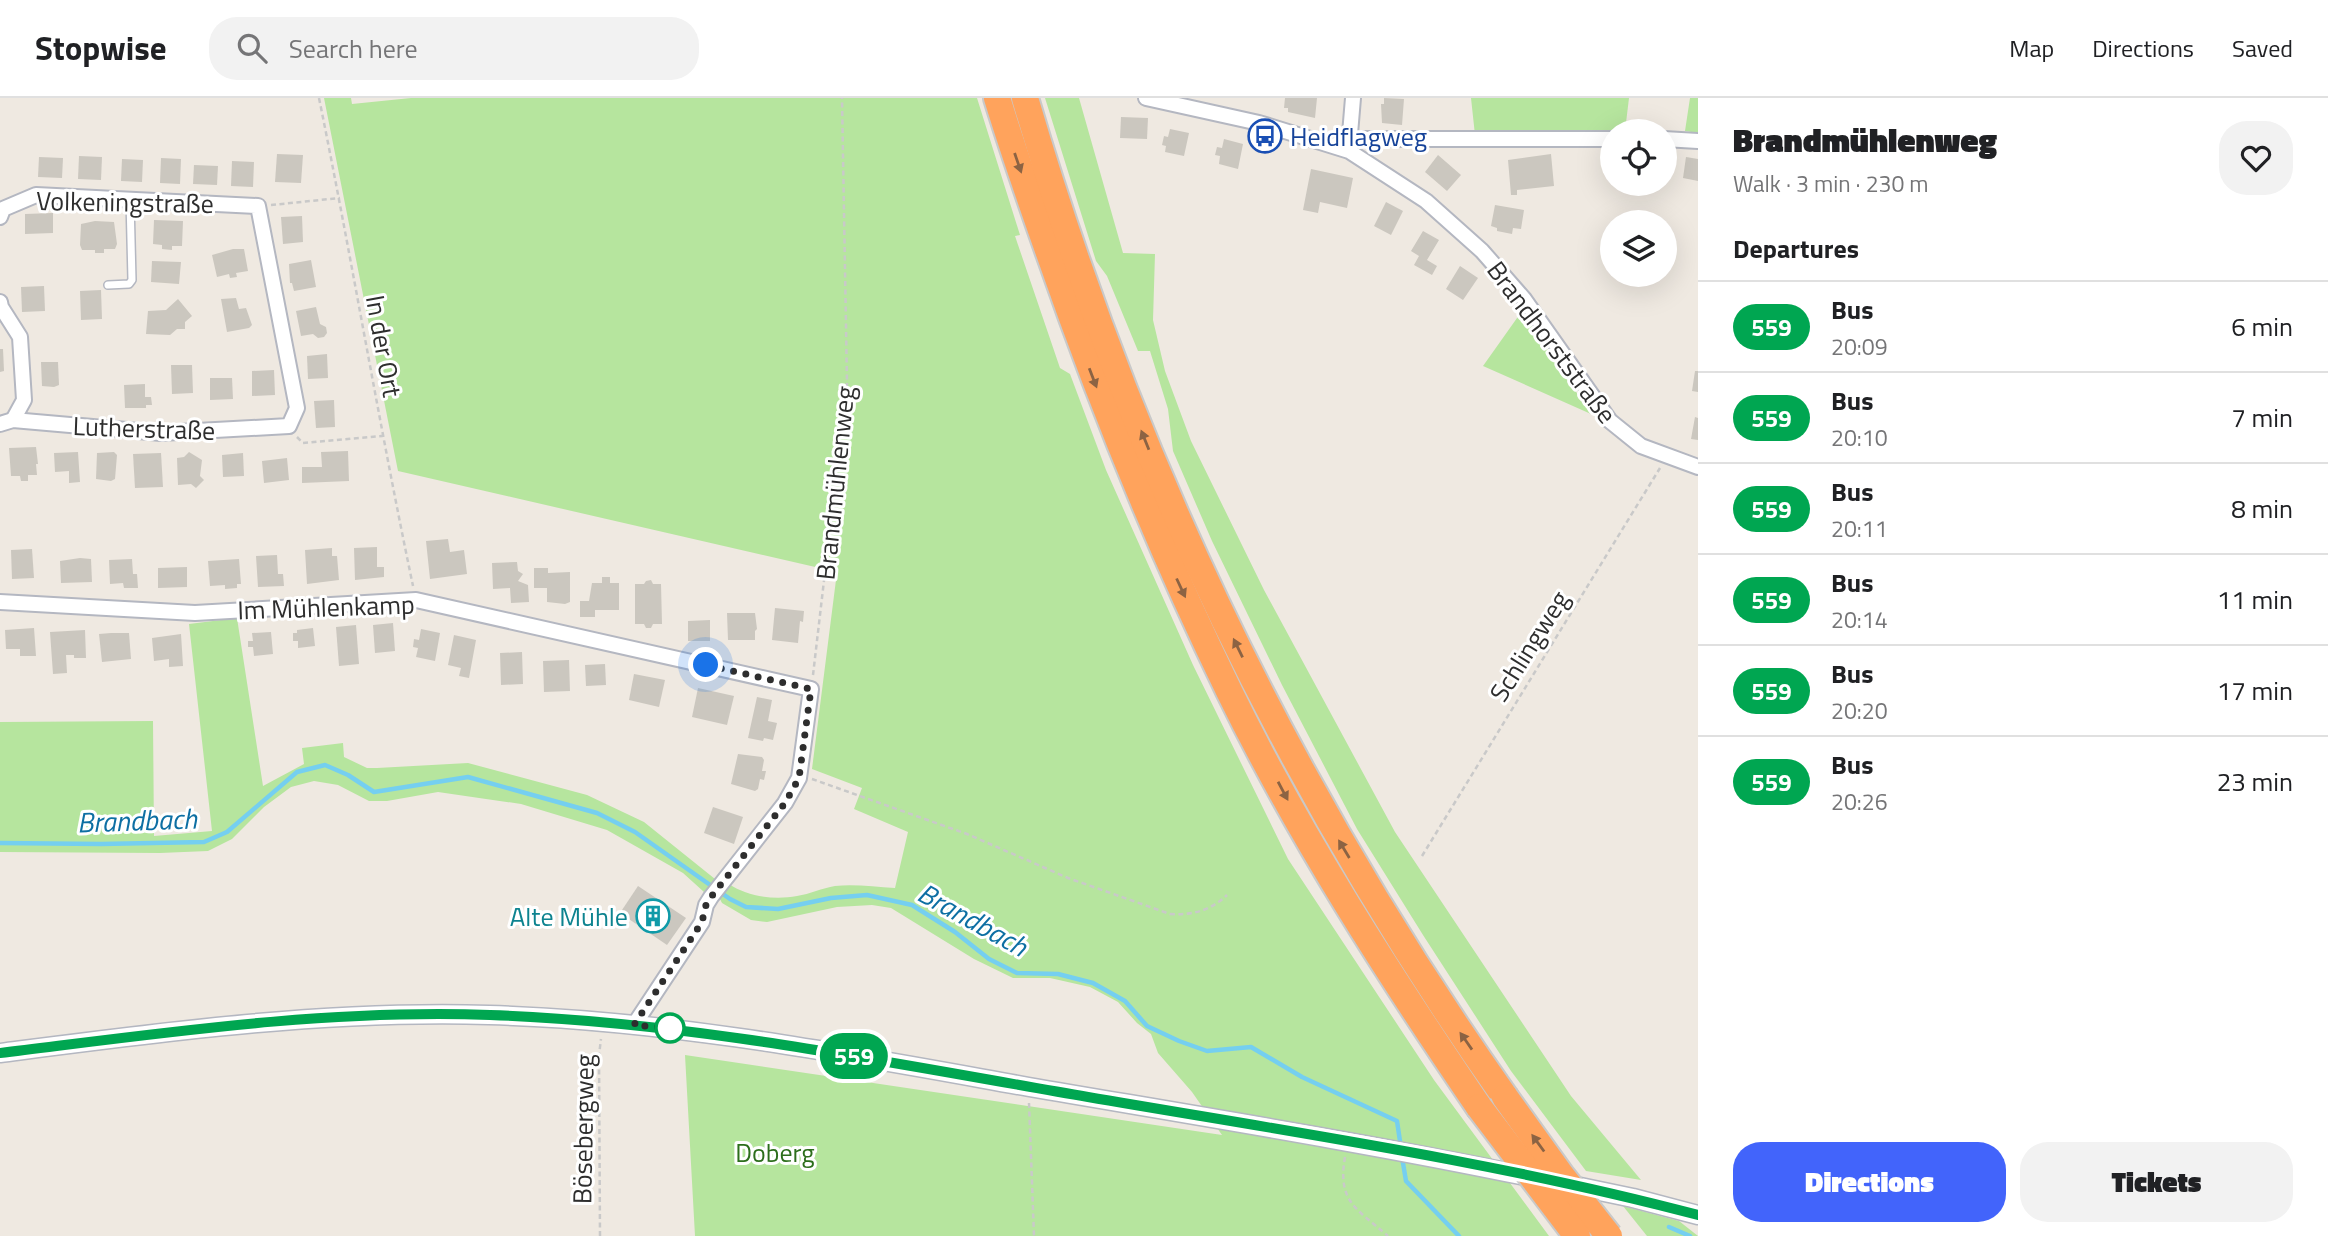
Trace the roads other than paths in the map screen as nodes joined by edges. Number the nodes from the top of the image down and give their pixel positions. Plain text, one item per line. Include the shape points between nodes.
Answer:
1 (998, 98) edge
2 (1025, 98) edge
3 (1146, 98) edge
4 (1353, 98) edge
5 (1174, 101) edge
6 (1600, 139) edge
7 (1677, 140) edge
8 (1698, 141) edge
9 (1349, 145) junction
10 (130, 200) junction
11 (0, 217) edge
12 (107, 285) dead end
13 (0, 302) edge
14 (6, 422) edge
15 (289, 426) joint
16 (1698, 467) edge
17 (0, 602) edge
18 (634, 1025) junction
19 (0, 1053) edge
20 (1698, 1215) edge
21 (1577, 1236) edge
22 (1609, 1236) edge

1 -> 21 highway, bridge via 1090,373 1158,538 1230,693 1317,854 1391,977 1479,1107
22 -> 2 highway, bridge via 1505,1097 1412,961 1339,840 1255,684 1186,541 1096,313
3 - 5 street, Brandhorststraße
4 - 9 street
5 - 9 street, Brandhorststraße
6 - 9 street
7 - 8 street
9 - 16 street, Brandhorststraße via 1426,201 1482,251 1524,299 1624,435
10 - 11 street, Volkeningstraße via 36,195 3,209
10 - 12 lane via 132,280
10 - 15 street, Volkeningstraße via 257,206 297,408
13 - 14 street via 20,337 24,400
14 - 15 street, Lutherstraße via 161,433
17 - 18 street, Im Mühlenkamp via 195,613 416,600 811,689 800,773 785,803 711,897 702,922
18 - 19 street via 489,1015 305,1018
18 - 20 street via 831,1052 1430,1156

